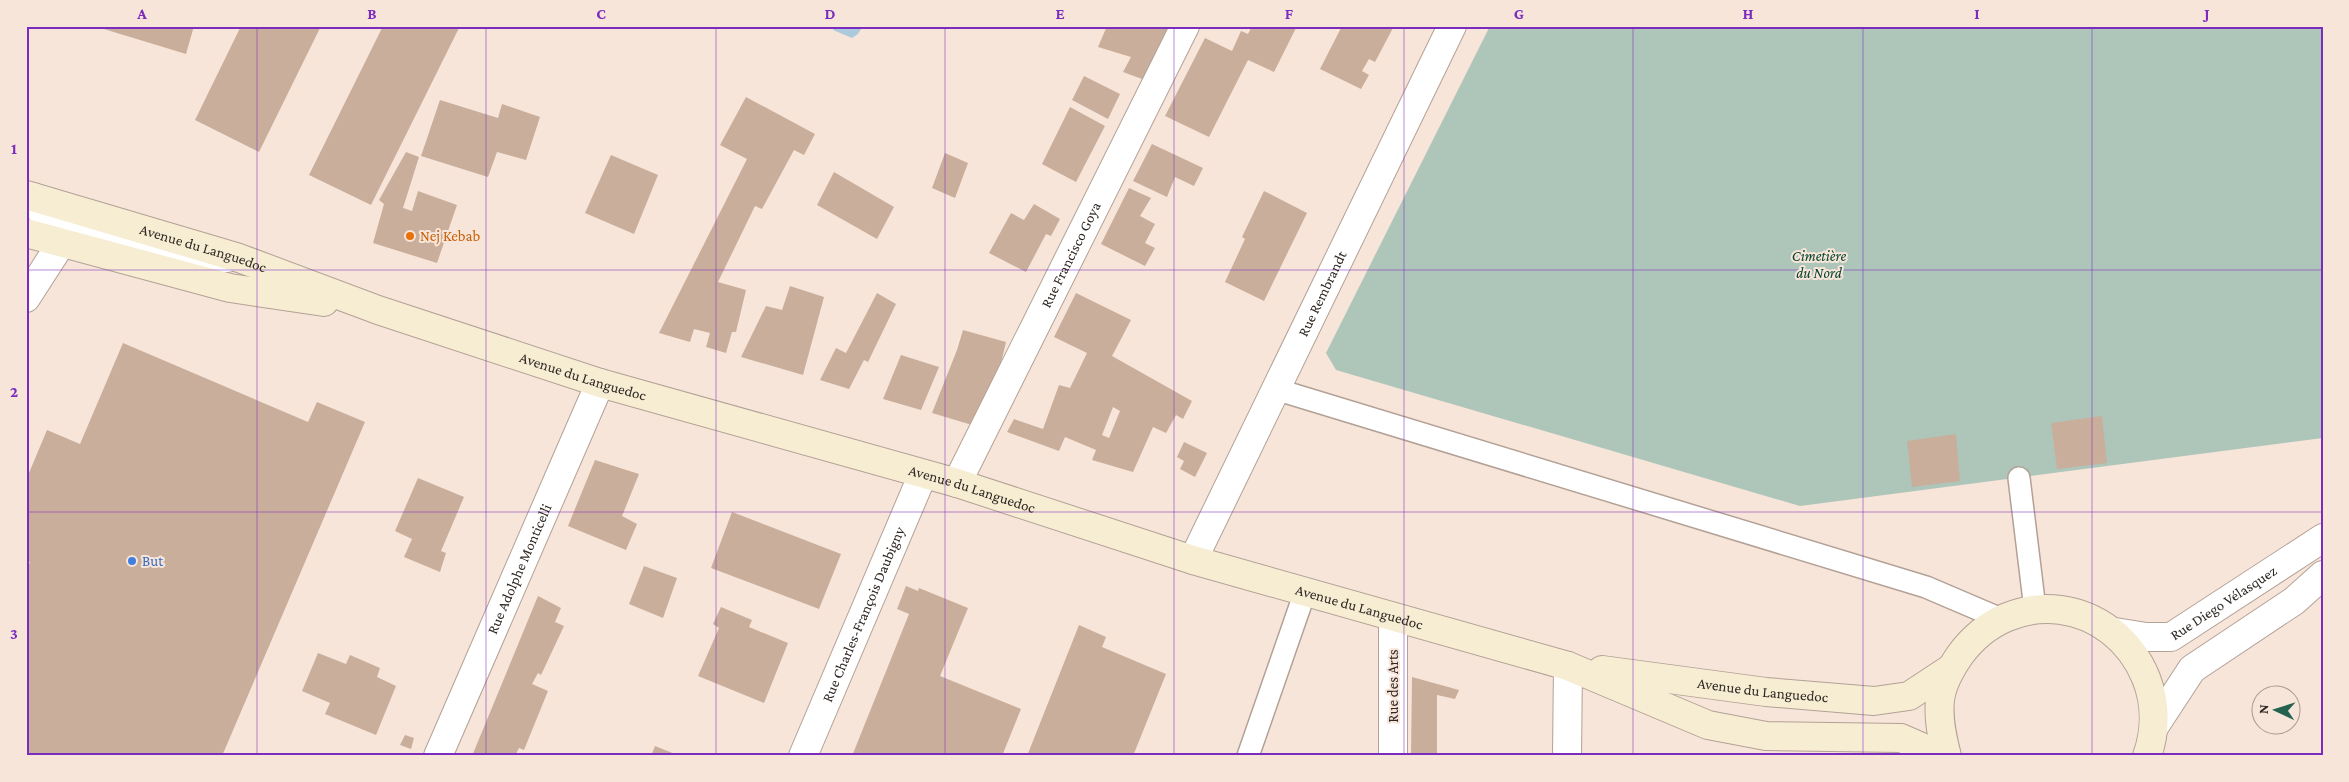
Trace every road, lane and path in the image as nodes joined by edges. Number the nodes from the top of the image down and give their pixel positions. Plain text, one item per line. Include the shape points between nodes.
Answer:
1 (1185, 26) edge
2 (1452, 26) edge
3 (37, 218) edge
4 (26, 298) edge
5 (378, 310) junction
6 (600, 383) junction
7 (1275, 389) junction
8 (923, 474) junction
9 (2019, 478) dead end
10 (957, 483) junction
11 (2323, 538) edge
12 (1193, 560) junction
13 (2323, 575) edge
14 (1305, 592) junction
15 (2035, 609) junction
16 (1394, 617) junction
17 (2000, 619) junction
18 (2115, 632) junction
19 (1568, 666) junction
20 (1950, 669) junction
21 (2154, 727) junction
22 (438, 756) edge
23 (803, 756) edge
24 (1248, 756) edge
25 (1392, 756) edge
26 (1567, 756) edge
27 (1942, 756) edge
28 (1947, 756) edge
29 (2147, 756) edge

1 - 10 street, Rue Francisco Goya
2 - 7 street, Rue Rembrandt
3 - 4 street
3 - 5 main road, Avenue du Languedoc via 239,258
3 - 5 main road, Avenue du Languedoc via 230,288
5 - 6 main road, Avenue du Languedoc
6 - 8 main road, Avenue du Languedoc
6 - 22 street, Rue Adolphe Monticelli
7 - 12 street, Rue Rembrandt
7 - 17 lane via 1926,587
8 - 10 main road, Avenue du Languedoc
8 - 23 street, Rue Charles-François Daubigny
9 - 15 lane
10 - 12 main road, Avenue du Languedoc
11 - 18 street, Rue Diego Vélasquez via 2171,637
12 - 14 main road, Avenue du Languedoc
13 - 21 street via 2294,601 2192,669
14 - 16 main road, Avenue du Languedoc
14 - 24 lane
15 - 17 main road
15 - 18 main road via 2063,609 2082,614
16 - 19 main road, Avenue du Languedoc
16 - 25 street, Rue des Arts
17 - 20 main road via 1971,640
18 - 21 main road via 2138,659 2152,691
19 - 20 main road, Avenue du Languedoc via 1766,692 1874,702 1909,696
19 - 26 street
19 - 27 main road, Avenue du Languedoc via 1708,725 1766,736 1901,738
20 - 28 main road via 1940,698 1940,728
21 - 29 main road

